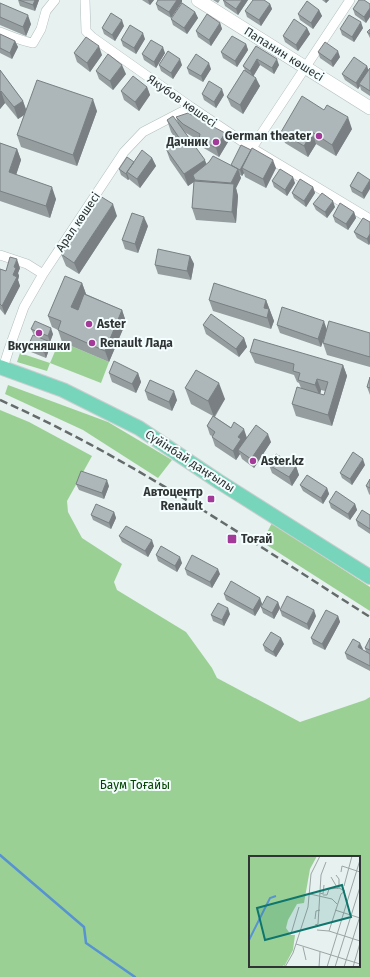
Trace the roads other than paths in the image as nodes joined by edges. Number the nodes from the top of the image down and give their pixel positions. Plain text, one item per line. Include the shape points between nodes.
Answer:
1 (55, 0) edge
2 (85, 0) edge
3 (198, 0) edge
4 (350, 0) edge
5 (0, 32) edge
6 (305, 68) junction
7 (191, 107) junction
8 (370, 108) edge
9 (252, 148) junction
10 (370, 219) edge
11 (0, 255) edge
12 (43, 274) junction
13 (2, 367) edge
14 (370, 577) edge

1 - 5 street via 46,11 41,29 33,43 20,41
2 - 7 street, Якубов көшесі via 86,31
3 - 6 main road, Папанин көшесі
4 - 6 street
6 - 8 main road, Папанин көшесі
6 - 9 street
7 - 9 street, Якубов көшесі
7 - 12 street, Арал көшесі via 143,132 124,152
9 - 10 street, Якубов көшесі
11 - 12 street via 27,264
12 - 13 street, Арал көшесі via 24,307
13 - 14 main road, Сүйінбай даңғылы via 63,390 139,428

